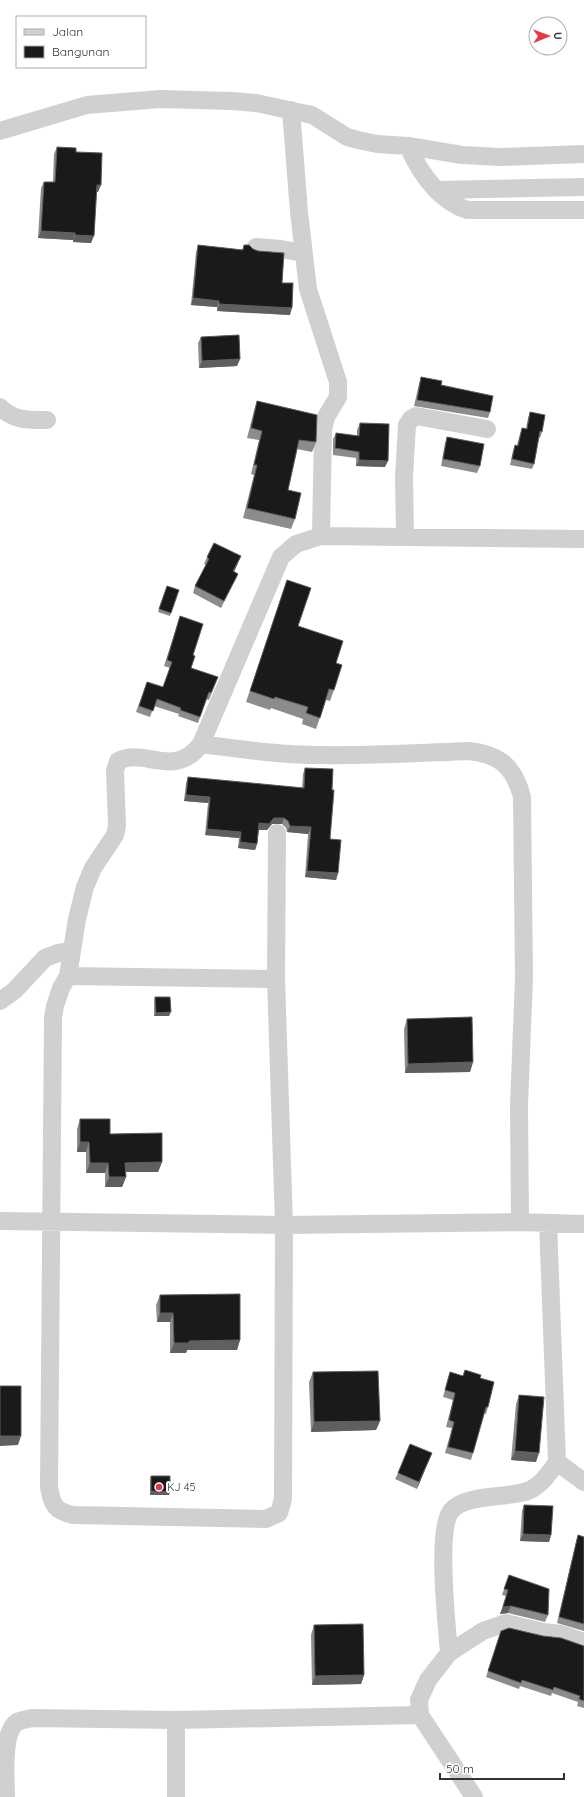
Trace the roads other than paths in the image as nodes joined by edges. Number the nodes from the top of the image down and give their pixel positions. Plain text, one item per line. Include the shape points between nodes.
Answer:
1 (291, 110) junction
2 (0, 131) edge
3 (408, 146) junction
4 (584, 154) edge
5 (584, 187) edge
6 (436, 190) junction
7 (584, 210) edge
8 (256, 247) dead end
9 (304, 253) junction
10 (0, 407) edge
11 (47, 420) dead end
12 (487, 429) dead end
13 (321, 536) junction
14 (405, 537) junction
15 (584, 539) edge
16 (201, 744) junction
17 (277, 833) dead end
18 (72, 951) junction
19 (68, 976) junction
20 (276, 979) junction
21 (0, 1001) edge
22 (0, 1221) edge
23 (52, 1222) junction
24 (520, 1222) junction
25 (548, 1222) junction
26 (584, 1224) edge
27 (284, 1225) junction
28 (557, 1462) junction
29 (584, 1482) edge
30 (584, 1642) edge
31 (449, 1653) junction
32 (420, 1715) junction
33 (176, 1720) junction
34 (6, 1797) edge
35 (176, 1797) edge
36 (474, 1797) edge

1 - 2 street via 256,103 160,99 87,105
1 - 3 street via 312,115 347,137 377,144
1 - 9 street
3 - 4 street via 462,155 501,157
3 - 6 street via 418,168
5 - 6 street
6 - 7 street via 446,200 467,210
8 - 9 street
9 - 13 street via 308,289 338,382 338,397 326,417 323,430
10 - 11 street via 9,415 24,420
12 - 14 street via 416,416 409,422 404,477
13 - 14 street
13 - 16 street via 296,544 280,557
14 - 15 street
16 - 18 street via 196,751 179,761 133,758 118,761 116,835 89,877 77,919
16 - 24 street via 252,751 318,755 481,752 510,768 522,796 524,977 519,1106
17 - 20 street
18 - 19 street
18 - 21 street via 45,958 14,991
19 - 20 street
19 - 23 street via 55,1006 54,1018
20 - 27 street
22 - 23 street
23 - 27 street
23 - 27 street via 49,1487 51,1500 63,1513 73,1516 266,1519 279,1513 283,1500
24 - 25 street
24 - 27 street
25 - 26 street
25 - 28 street
28 - 29 street
28 - 31 street via 544,1480 531,1490 473,1500 451,1510 443,1556
30 - 31 street via 561,1634 506,1623 483,1631
31 - 32 street via 428,1680 419,1700
32 - 33 street
32 - 36 street
33 - 34 street via 32,1718 17,1722 8,1733
33 - 35 street

